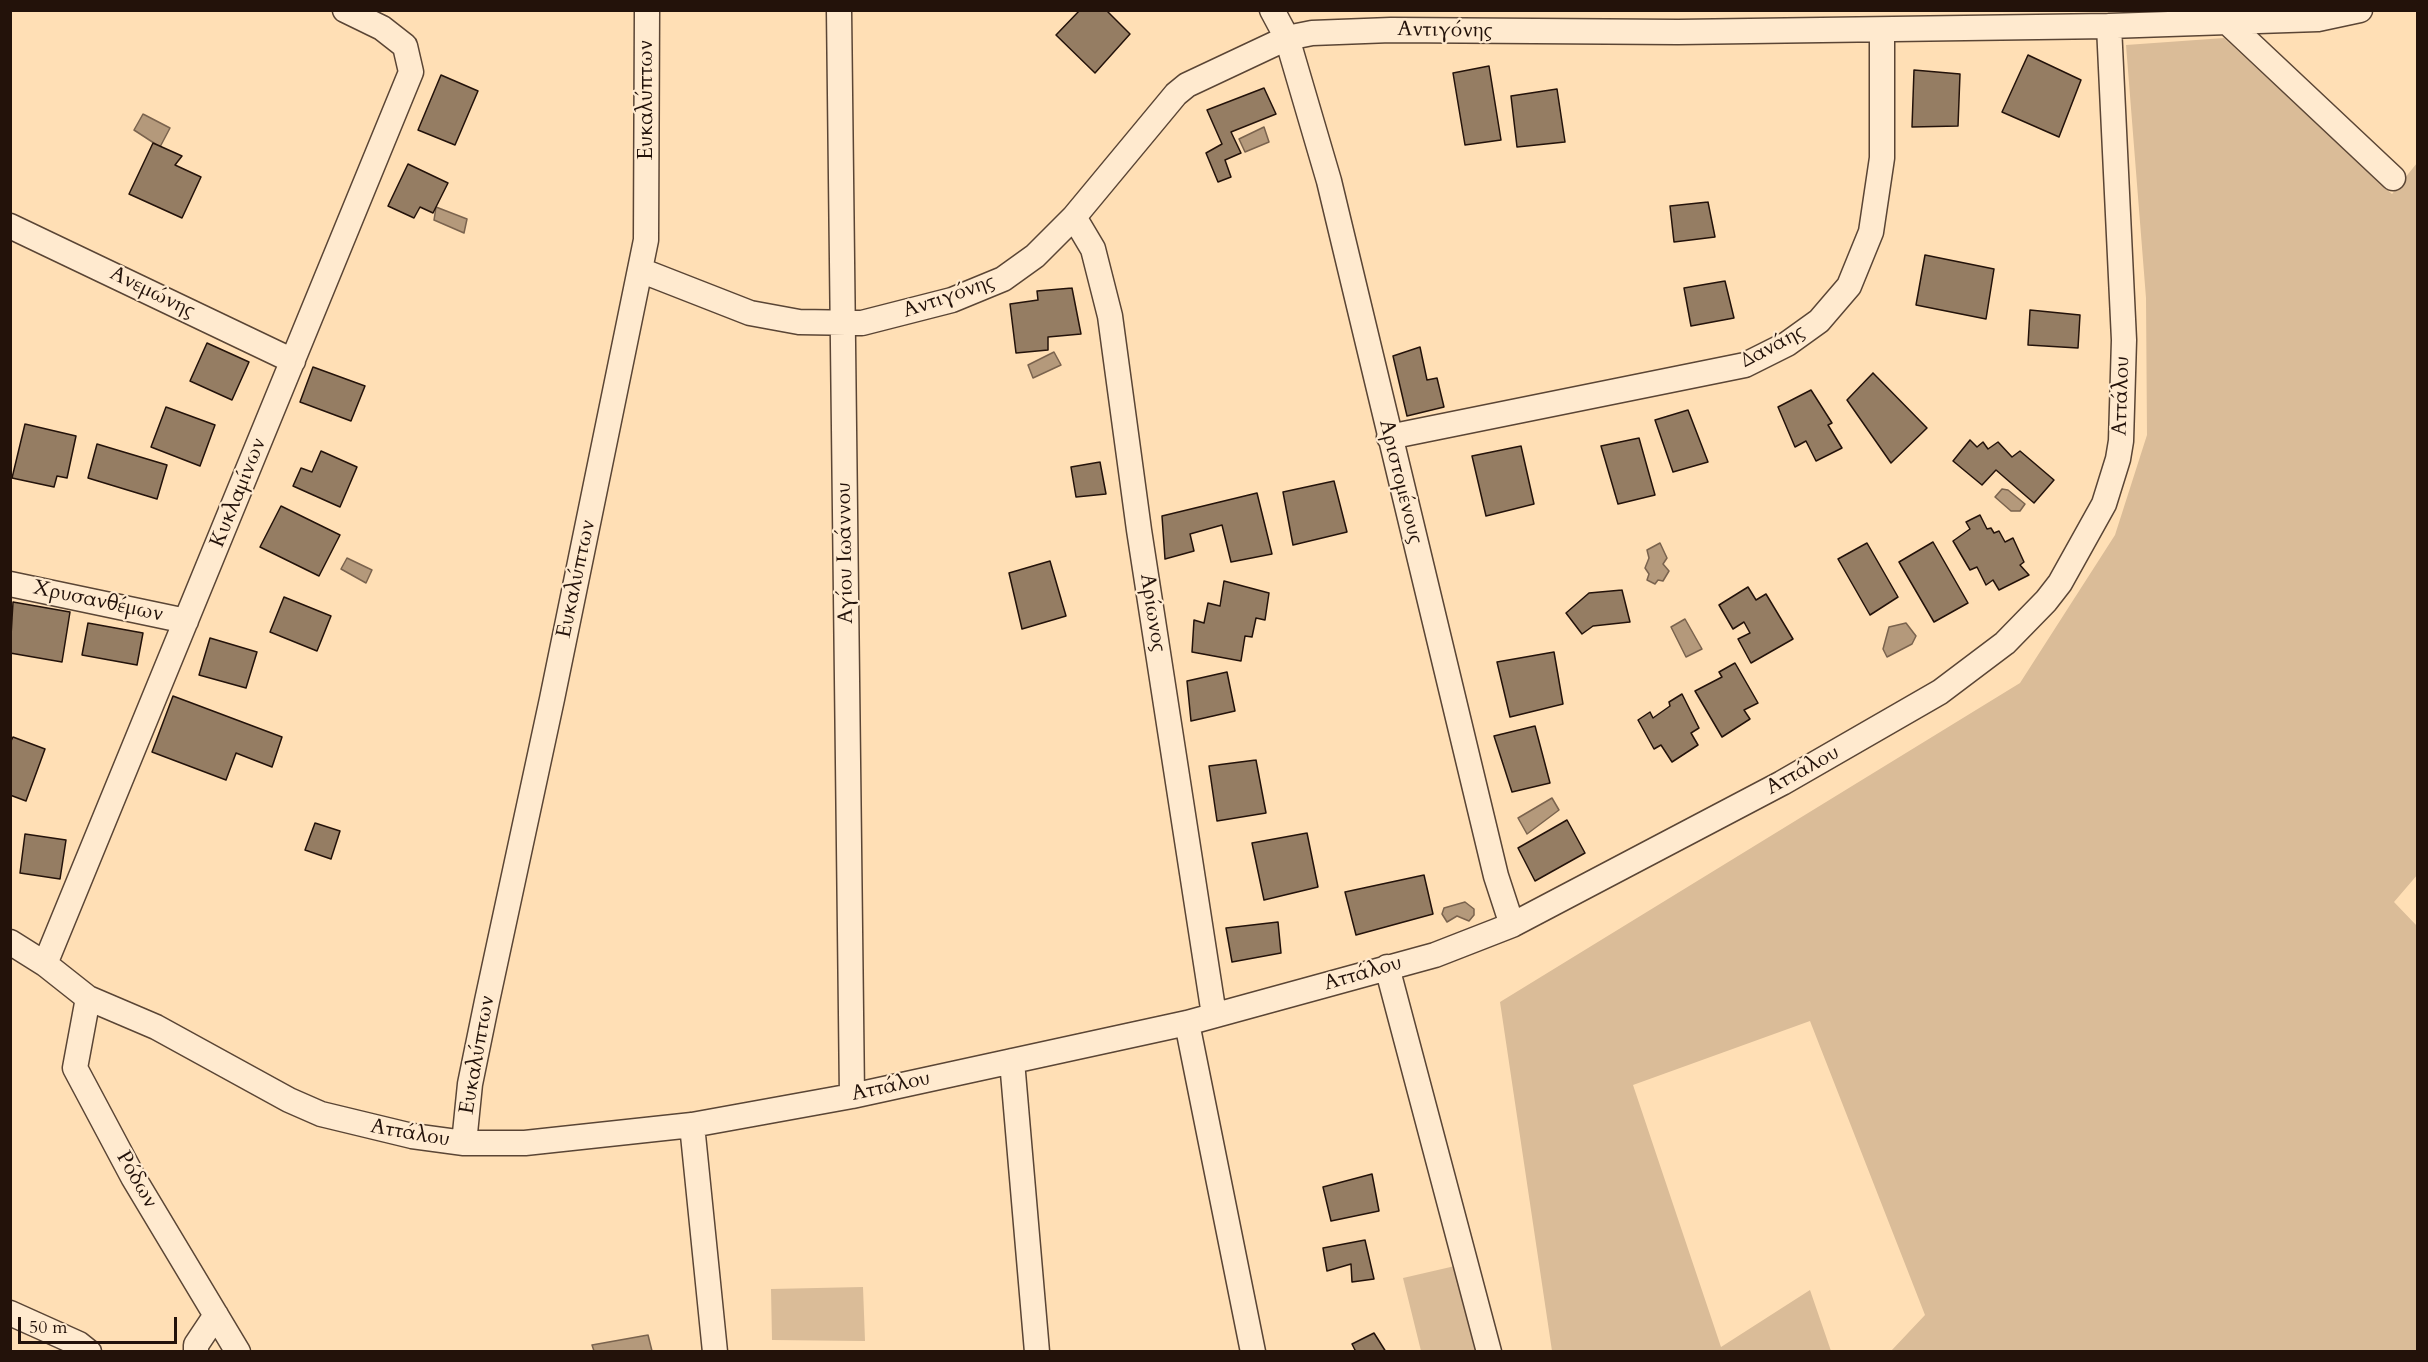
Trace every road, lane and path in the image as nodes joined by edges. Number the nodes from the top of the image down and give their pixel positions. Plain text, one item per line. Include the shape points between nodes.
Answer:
1 (345, 10) edge
2 (647, 10) edge
3 (839, 10) edge
4 (1272, 10) edge
5 (2360, 10) edge
6 (2226, 21) junction
7 (2109, 26) junction
8 (1882, 30) junction
9 (1287, 38) junction
10 (2393, 178) dead end
11 (1074, 217) junction
12 (10, 225) edge
13 (640, 270) junction
14 (844, 325) junction
15 (293, 362) junction
16 (1389, 437) junction
17 (10, 584) edge
18 (186, 621) junction
19 (1512, 925) junction
20 (10, 942) edge
21 (45, 964) junction
22 (1387, 968) junction
23 (88, 998) junction
24 (1214, 1015) junction
25 (1187, 1023) junction
26 (1012, 1061) junction
27 (852, 1096) junction
28 (692, 1125) junction
29 (464, 1143) junction
30 (10, 1313) edge
31 (216, 1315) junction
32 (88, 1352) edge
33 (196, 1352) edge
34 (238, 1352) edge
35 (715, 1352) edge
36 (1037, 1352) edge
37 (1253, 1352) edge
38 (1490, 1352) edge

1 - 15 street, Κυκλαμίνων via 382,28 405,46 411,72
2 - 13 street, Ευκαλύπτων via 647,223
3 - 14 street, Αγίου Ιωάννου
4 - 9 street, Αριστομένους
5 - 6 street, Αντιγόνης via 2318,19
6 - 7 street, Αντιγόνης
6 - 10 street
7 - 8 street, Αντιγόνης
7 - 19 street, Αττάλου via 2124,340 2121,441 2104,504 2060,583 2005,643 1940,692 1782,783
8 - 9 street, Αντιγόνης via 1371,30
8 - 16 street, Δανάης via 1882,158 1871,232 1849,286 1819,321 1787,344 1745,365
9 - 11 street, Αντιγόνης via 1187,85 1176,94
9 - 16 street, Αριστομένους via 1329,181
11 - 14 street, Αντιγόνης via 1035,256 990,285 904,314
11 - 24 street, Αρίωνος via 1093,249 1110,316
12 - 15 street, Ανεμώνης
13 - 14 street, Αντιγόνης via 750,313
13 - 29 street, Ευκαλύπτων via 484,1011
14 - 27 street, Αγίου Ιωάννου
15 - 18 street, Κυκλαμίνων
16 - 19 street, Αριστομένους via 1496,876
17 - 18 street, Χρυσανθέμων
18 - 21 street, Κυκλαμίνων
19 - 22 street, Αττάλου via 1456,948
20 - 21 street, Αττάλου
21 - 23 street, Αττάλου
22 - 24 street, Αττάλου
22 - 38 street
23 - 29 street, Αττάλου via 156,1027 288,1100 321,1114 412,1136
23 - 31 street, Ρόδων via 75,1068 133,1176
24 - 25 street, Αττάλου
25 - 26 street, Αττάλου
25 - 37 street
26 - 27 street, Αττάλου
26 - 36 street
27 - 28 street, Αττάλου
28 - 29 street, Αττάλου via 525,1143
28 - 35 street
30 - 32 street via 79,1344
31 - 33 street via 196,1345
31 - 34 street, Ρόδων

